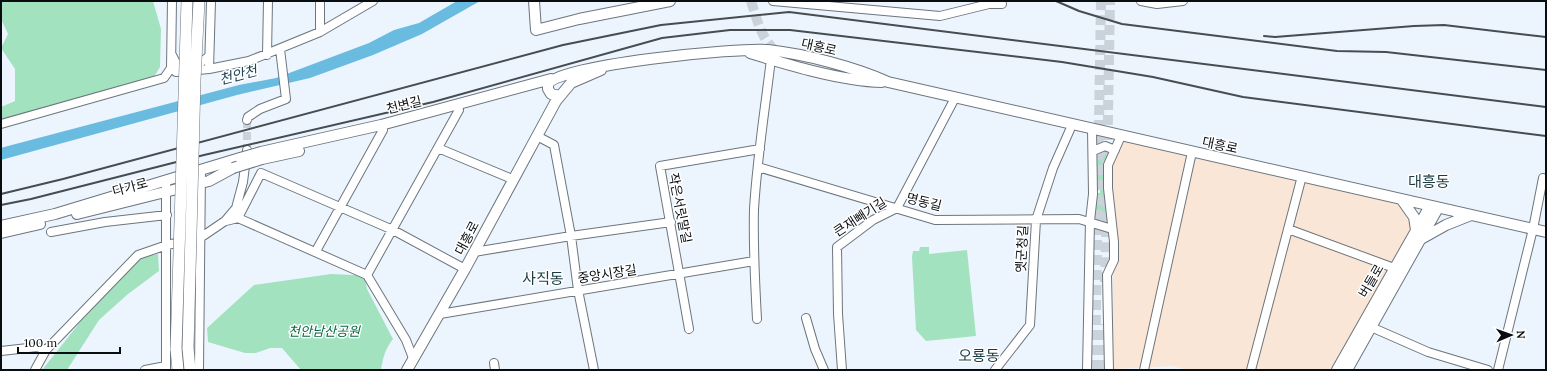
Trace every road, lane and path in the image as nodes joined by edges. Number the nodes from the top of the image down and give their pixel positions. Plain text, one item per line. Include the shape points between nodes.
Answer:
1 (172, 1) edge
2 (187, 1) edge
3 (199, 1) edge
4 (211, 1) edge
5 (268, 1) edge
6 (320, 1) edge
7 (373, 1) edge
8 (534, 1) edge
9 (670, 1) edge
10 (773, 1) edge
11 (1141, 1) edge
12 (1183, 1) edge
13 (989, 2) edge
14 (1002, 4) dead end
15 (858, 5) edge
16 (320, 32) junction
17 (171, 50) junction
18 (742, 50) junction
19 (281, 51) junction
20 (267, 55) junction
21 (208, 57) junction
22 (771, 59) junction
23 (787, 59) tunnel mouth
24 (617, 65) junction
25 (171, 68) junction
26 (209, 69) junction
27 (553, 79) junction
28 (888, 82) junction
29 (556, 93) junction
30 (955, 98) junction
31 (458, 107) junction
32 (248, 120) dead end
33 (1, 124) edge
34 (1072, 125) junction
35 (1092, 129) junction
36 (383, 130) junction
37 (536, 136) junction
38 (1121, 136) junction
39 (438, 148) junction
40 (760, 149) junction
41 (1115, 150) junction
42 (1093, 151) junction
43 (1192, 152) junction
44 (244, 154) junction
45 (262, 156) junction
46 (758, 167) junction
47 (201, 170) junction
48 (1302, 176) junction
49 (1543, 178) dead end
50 (512, 179) junction
51 (166, 180) junction
52 (201, 183) junction
53 (167, 191) junction
54 (1402, 200) junction
55 (340, 206) junction
56 (1434, 207) junction
57 (897, 208) junction
58 (167, 215) junction
59 (1471, 215) junction
60 (238, 218) junction
61 (1036, 220) junction
62 (225, 221) junction
63 (1090, 221) junction
64 (671, 222) junction
65 (1, 226) edge
66 (1112, 229) junction
67 (1288, 229) junction
68 (1533, 229) junction
69 (393, 230) junction
70 (1416, 230) junction
71 (51, 232) dead end
72 (1546, 232) edge
73 (1, 233) edge
74 (571, 236) junction
75 (200, 238) junction
76 (1420, 240) junction
77 (167, 245) junction
78 (316, 251) junction
79 (474, 252) junction
80 (754, 261) junction
81 (1394, 268) junction
82 (465, 269) junction
83 (200, 271) junction
84 (167, 273) junction
85 (680, 274) junction
86 (367, 275) junction
87 (578, 290) junction
88 (440, 314) junction
89 (806, 318) dead end
90 (757, 319) dead end
91 (1371, 327) junction
92 (690, 330) dead end
93 (46, 350) junction
94 (1, 351) edge
95 (413, 358) junction
96 (166, 368) edge
97 (35, 370) edge
98 (145, 370) edge
99 (178, 370) edge
100 (190, 370) edge
101 (199, 370) edge
102 (407, 370) edge
103 (594, 370) edge
104 (824, 370) edge
105 (842, 370) edge
106 (995, 370) edge
107 (1087, 370) edge
108 (1109, 370) edge
109 (1144, 370) edge
110 (1251, 370) edge
111 (1337, 370) edge
112 (1347, 370) edge
113 (1488, 370) edge
114 (1498, 370) edge

1 - 17 street
2 - 99 main road, bridge via 176,349
3 - 100 main road, bridge via 188,348
4 - 21 street
5 - 20 street
6 - 16 street
7 - 16 street
8 - 9 street via 536,30
10 - 15 street
11 - 12 street via 1157,4
13 - 14 street
13 - 15 street via 940,16
16 - 19 street
17 - 21 street via 177,65 198,65
17 - 25 street
18 - 22 street, 대흥로
18 - 24 street, 대흥로 via 680,55
18 - 28 street, 대흥로 via 767,50 790,54 863,71
19 - 20 street
19 - 32 street via 286,100 260,109 248,117
20 - 26 street
21 - 26 street
22 - 28 street, 대흥로 via 864,81
22 - 40 street
23 - 28 street
24 - 27 street, 천변길 via 587,68
24 - 29 street via 571,83
25 - 26 street via 176,72
25 - 33 street via 164,78
27 - 29 street, 대흥로 via 548,84
27 - 29 street via 559,78 564,81
27 - 31 street, 천변길
28 - 30 street, 대흥로
29 - 31 street, 천변길 via 526,90
29 - 37 street, 대흥로
30 - 34 street, 대흥로
30 - 57 street, 큰재빼기길
31 - 36 street, 천변길
31 - 39 street
31 - 45 street, 천변길
34 - 35 street, 대흥로
34 - 61 street, 옛군청길 via 1053,168
35 - 38 street, 대흥로
35 - 42 street
36 - 45 street, 천변길
36 - 55 street
37 - 50 street, 대흥로
37 - 74 street via 554,145
38 - 41 street
38 - 43 street, 대흥로
39 - 50 street
39 - 69 street
40 - 46 street
40 - 64 street, 작은서릿말길 via 660,166
41 - 42 street via 1105,146
41 - 66 street via 1108,165
42 - 63 street via 1094,194
43 - 48 street, 대흥로
43 - 109 street
44 - 45 street, 다가로, bridge
44 - 47 street, 다가로
44 - 62 street via 243,182 236,208
45 - 52 street, 다가로, bridge
46 - 57 street, 명동길
46 - 80 street via 754,211
47 - 51 street, 다가로
47 - 52 street
48 - 54 street, 대흥로
48 - 67 street
49 - 68 street
50 - 79 street, 대흥로
51 - 53 street
51 - 65 street, 다가로 via 56,214
52 - 53 street, 다가로
52 - 75 street
53 - 58 street
53 - 73 street, 다가로
54 - 56 street, 대흥로
54 - 70 street via 1414,217
55 - 60 street via 261,172
55 - 69 street
55 - 78 street
56 - 59 street, 대흥로
56 - 70 street, 버들로
56 - 76 street, 버들로
57 - 61 street, 명동길 via 935,220
57 - 105 street, 큰재빼기길 via 873,220 837,247
58 - 71 street via 105,222
58 - 77 street
59 - 68 street, 대흥로
59 - 76 street via 1446,225
60 - 62 street
60 - 78 street
61 - 63 street, 명동길 via 1079,218
61 - 106 street, 옛군청길 via 1030,325
62 - 75 street
63 - 66 street, 명동길
63 - 107 street
64 - 74 street
64 - 85 street, 작은서릿말길
66 - 108 street via 1114,260 1107,274
67 - 81 street
67 - 110 street
68 - 72 street, 대흥로
68 - 114 street
69 - 82 street
69 - 86 street
70 - 81 street, 버들로
74 - 79 street
74 - 87 street
75 - 77 street
75 - 83 street
76 - 91 street, 버들로
77 - 84 street
77 - 93 street via 138,255
78 - 86 street
79 - 82 street, 대흥로
80 - 85 street, 중앙시장길
80 - 90 street
81 - 111 street, 버들로
82 - 88 street, 대흥로
83 - 84 street via 191,262 182,259 173,262
83 - 101 street
84 - 96 street
85 - 87 street, 중앙시장길
85 - 92 street, 작은서릿말길
86 - 95 street via 406,340
87 - 88 street, 중앙시장길
87 - 103 street
88 - 95 street, 대흥로
89 - 104 street
91 - 112 street, 버들로
91 - 113 street via 1428,352
93 - 94 street via 37,347
93 - 97 street
95 - 102 street, 대흥로
96 - 98 street

